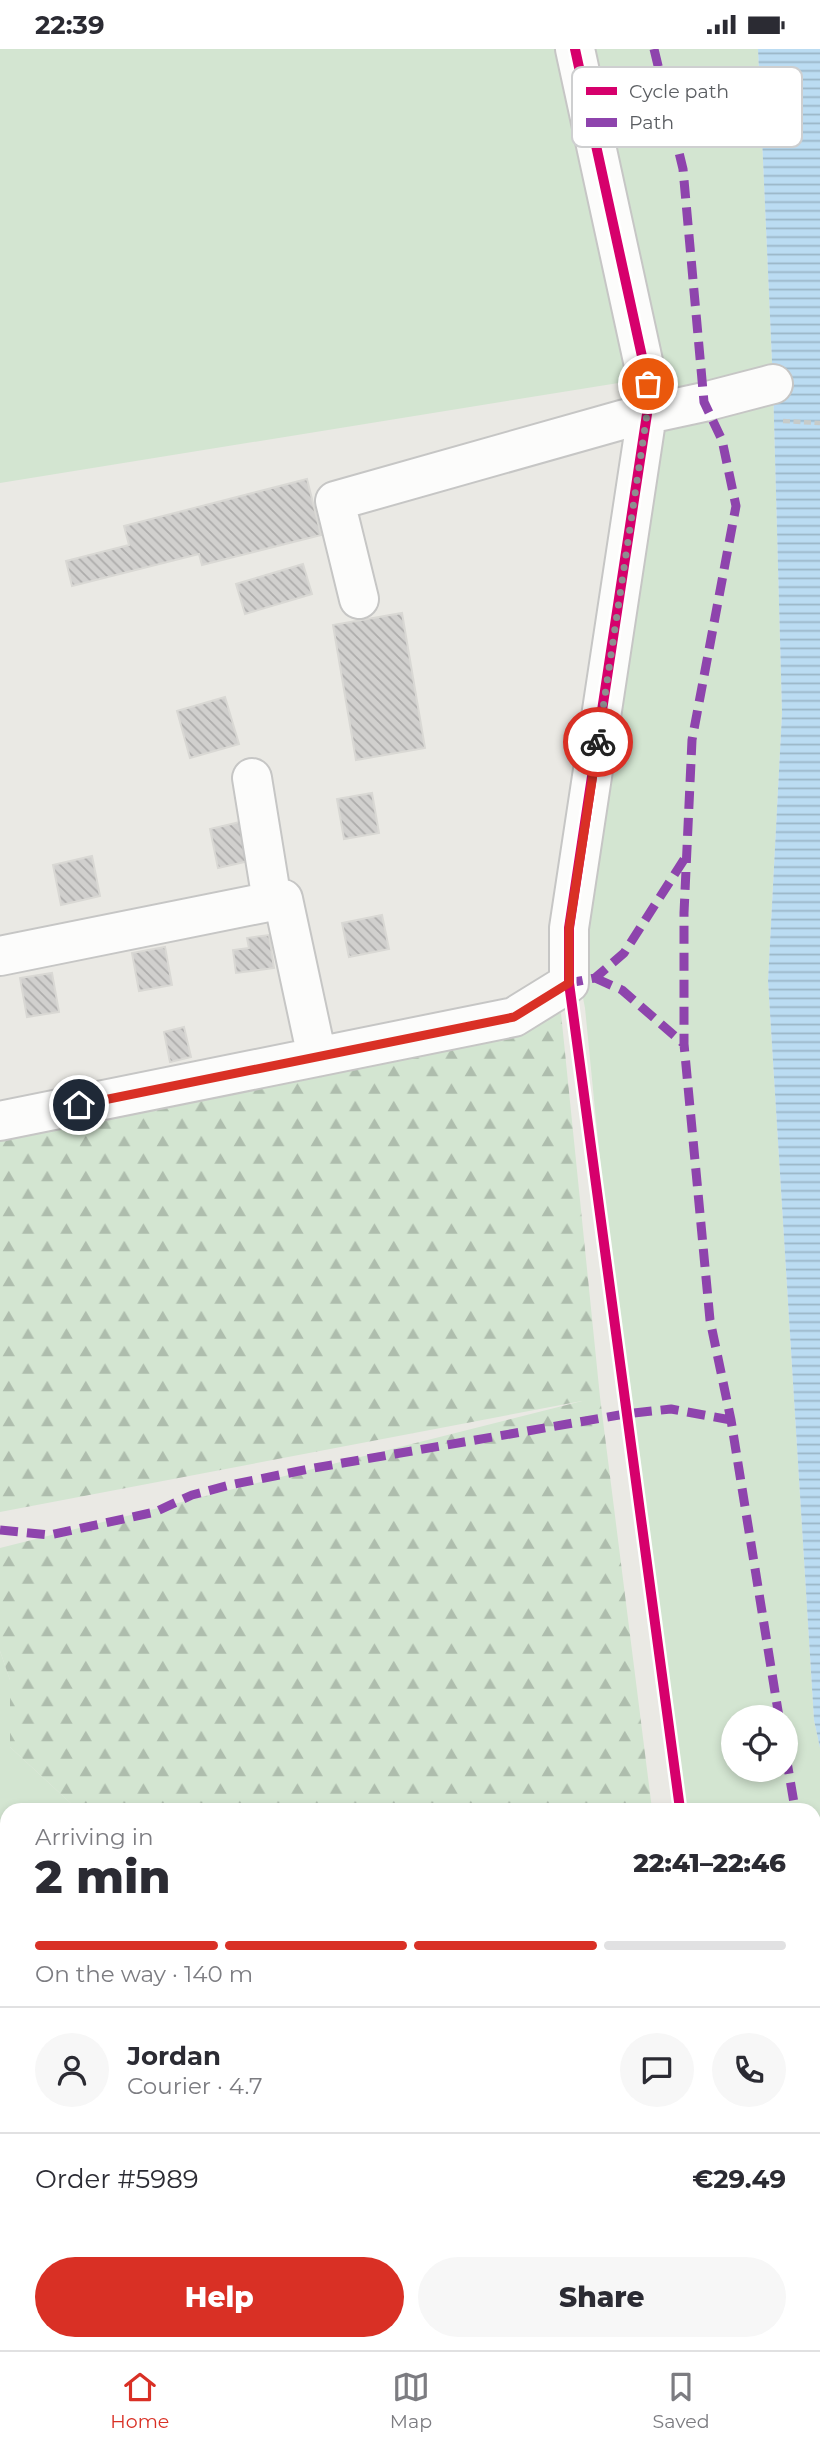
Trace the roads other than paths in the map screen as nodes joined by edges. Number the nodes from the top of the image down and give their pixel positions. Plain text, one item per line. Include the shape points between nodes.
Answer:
1 (575, 49) edge
2 (579, 67) edge
3 (596, 147) edge
4 (776, 402) road end
5 (647, 414) junction
6 (359, 599) dead end
7 (252, 778) dead end
8 (272, 901) junction
9 (0, 956) edge
10 (317, 1057) junction
11 (0, 1121) edge

1 - 2 street
3 - 5 street via 648,384
4 - 5 street via 704,402
5 - 6 street via 335,501
5 - 10 street via 569,929 569,983 514,1017
7 - 8 street
8 - 9 street
8 - 10 street via 283,899
10 - 11 street

